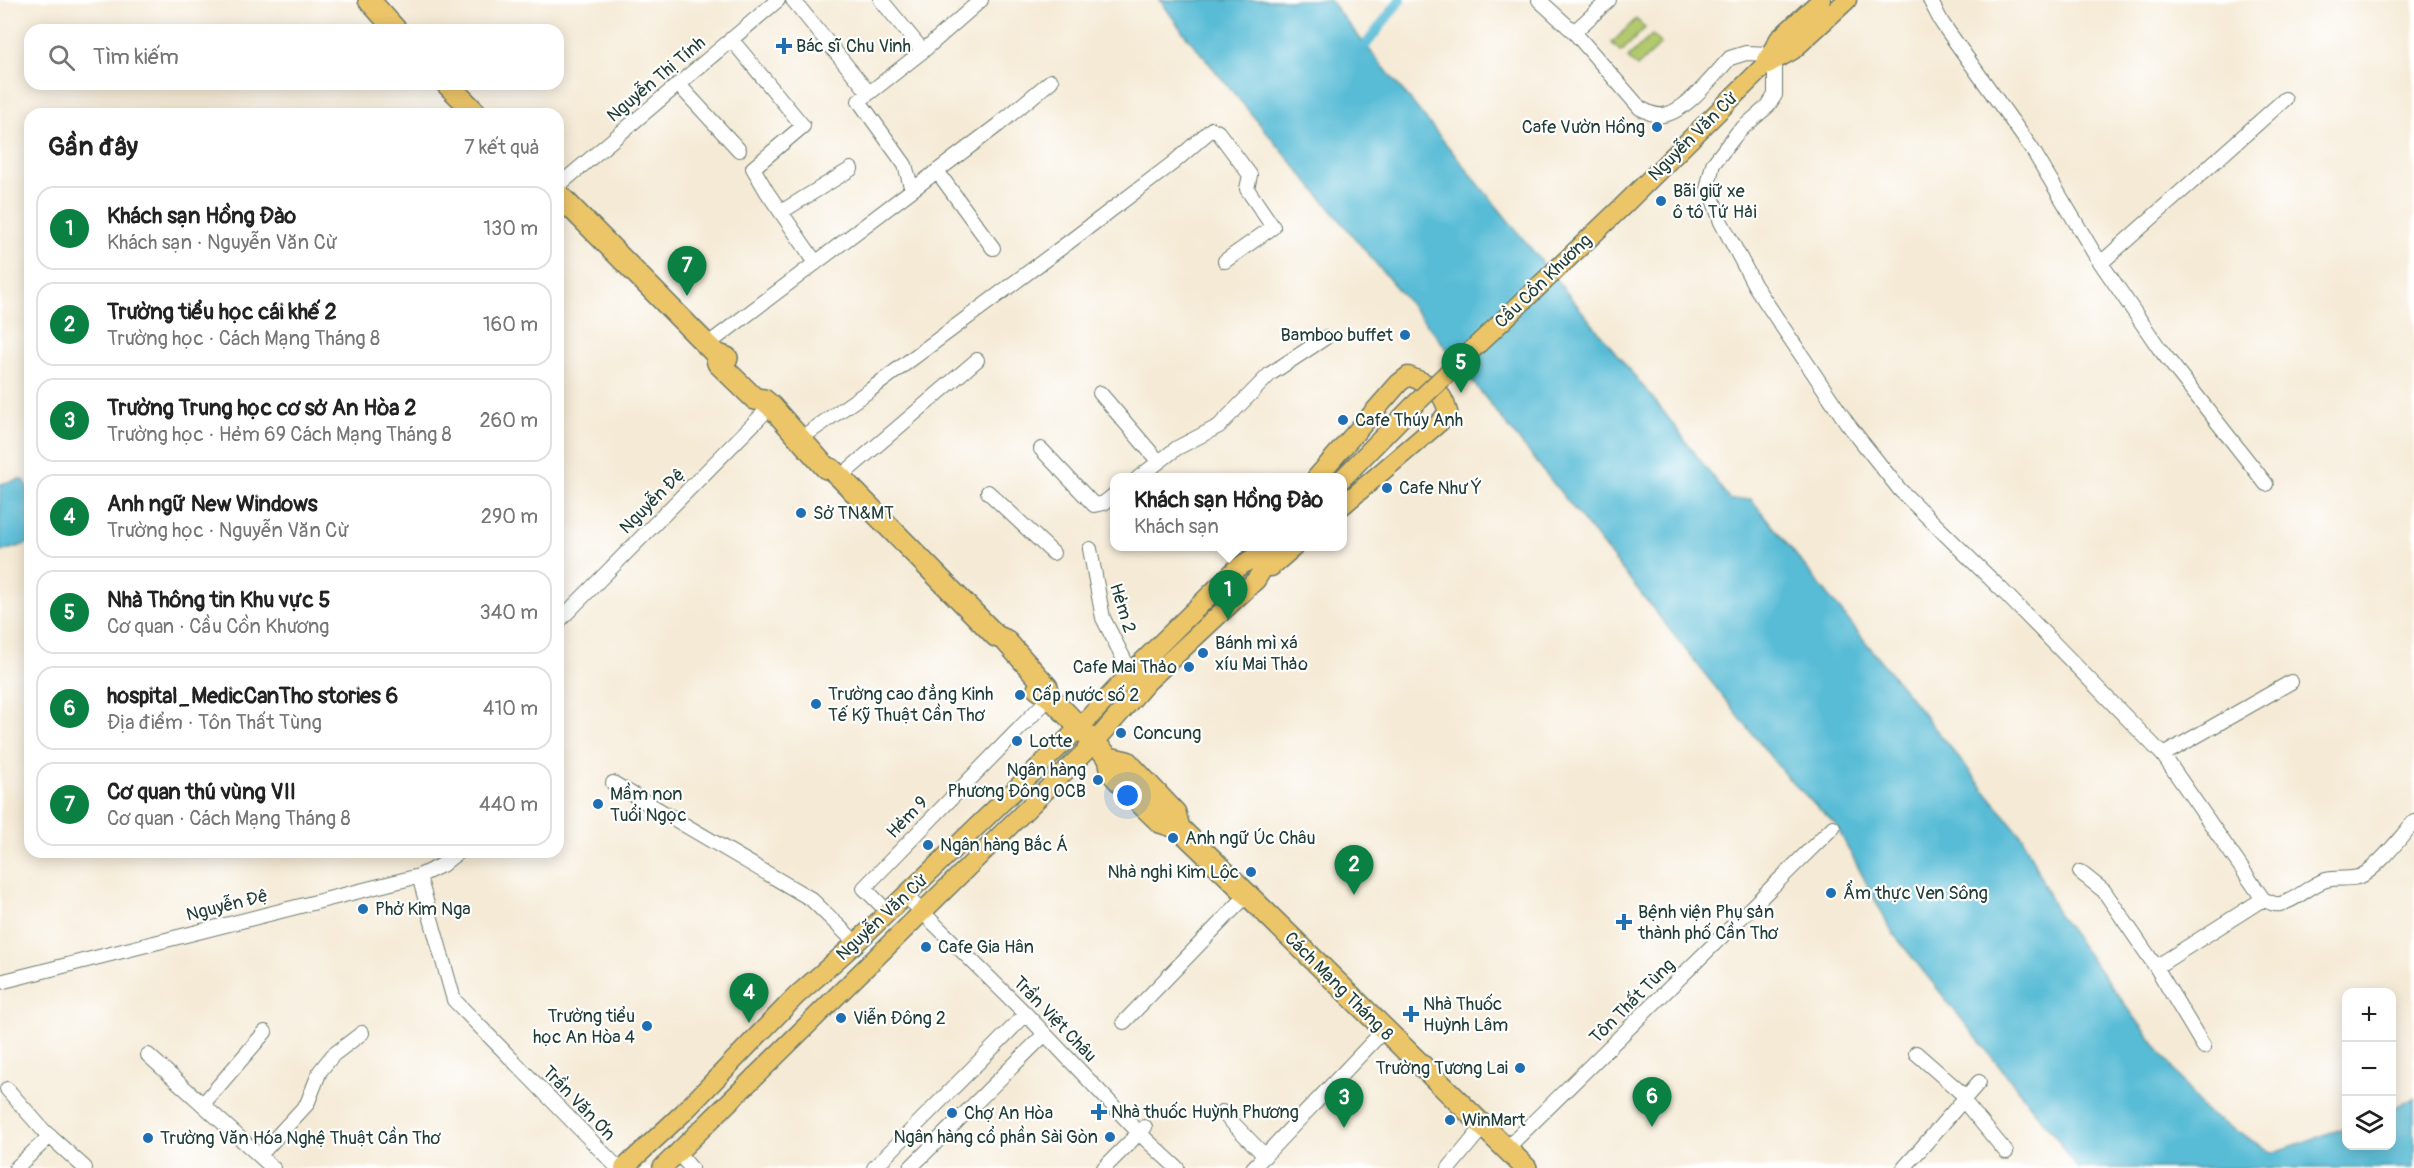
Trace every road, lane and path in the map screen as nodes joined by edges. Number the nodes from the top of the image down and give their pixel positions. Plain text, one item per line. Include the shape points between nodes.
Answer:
1 (369, 0) edge
2 (778, 0) edge
3 (793, 0) edge
4 (881, 0) edge
5 (981, 0) edge
6 (1539, 0) edge
7 (1609, 0) edge
8 (1821, 0) edge
9 (1846, 0) edge
10 (1930, 0) edge
11 (391, 24) edge
12 (1574, 32) junction
13 (731, 39) junction
14 (922, 51) junction
15 (1769, 60) junction
16 (1051, 81) dead end
17 (678, 84) junction
18 (453, 90) edge
19 (869, 93) junction
20 (2285, 99) dead end
21 (471, 108) edge
22 (739, 150) dead end
23 (851, 169) dead end
24 (937, 171) junction
25 (564, 181) edge
26 (912, 190) junction
27 (564, 200) edge
28 (1623, 206) joint
29 (782, 213) junction
30 (993, 248) dead end
31 (1226, 261) dead end
32 (816, 263) junction
33 (2101, 263) junction
34 (1325, 338) dead end
35 (712, 350) junction
36 (977, 360) dead end
37 (1100, 393) dead end
38 (767, 403) junction
39 (802, 440) junction
40 (1041, 449) dead end
41 (1159, 462) junction
42 (836, 473) junction
43 (1144, 473) edge
44 (1320, 473) edge
45 (1347, 474) edge
46 (2266, 484) dead end
47 (988, 492) dead end
48 (1110, 498) edge
49 (1347, 502) edge
50 (1090, 549) dead end
51 (1252, 551) edge
52 (1264, 551) edge
53 (1274, 551) edge
54 (1289, 551) edge
55 (1053, 553) dead end
56 (1237, 568) junction
57 (1256, 580) junction
58 (564, 616) edge
59 (1131, 673) junction
60 (2291, 682) dead end
61 (1050, 697) junction
62 (1080, 728) junction
63 (1102, 750) junction
64 (2163, 755) junction
65 (614, 783) dead end
66 (2414, 822) edge
67 (1833, 827) dead end
68 (451, 858) edge
69 (2080, 872) dead end
70 (419, 876) junction
71 (905, 895) junction
72 (1247, 895) junction
73 (2263, 899) junction
74 (922, 911) junction
75 (888, 912) junction
76 (856, 943) junction
77 (2156, 967) junction
78 (0, 982) edge
79 (1026, 1014) junction
80 (1124, 1023) dead end
81 (1384, 1030) junction
82 (265, 1032) dead end
83 (362, 1033) dead end
84 (1045, 1034) junction
85 (2204, 1047) dead end
86 (1916, 1053) dead end
87 (148, 1055) dead end
88 (1979, 1082) dead end
89 (7, 1089) dead end
90 (1964, 1099) junction
91 (203, 1104) junction
92 (1222, 1112) dead end
93 (1483, 1127) junction
94 (1143, 1130) junction
95 (50, 1136) junction
96 (1506, 1149) junction
97 (2006, 1152) dead end
98 (678, 1153) junction
99 (260, 1155) junction
100 (1265, 1156) junction
101 (16, 1168) edge
102 (85, 1168) edge
103 (273, 1168) edge
104 (618, 1168) edge
105 (624, 1168) edge
106 (662, 1168) edge
107 (691, 1168) edge
108 (874, 1168) edge
109 (910, 1168) edge
110 (1104, 1168) edge
111 (1177, 1168) edge
112 (1253, 1168) edge
113 (1449, 1168) edge
114 (1526, 1168) edge
115 (1904, 1168) edge

1 - 11 highway
2 - 13 street, Nguyễn Thị Tính
3 - 19 street
4 - 14 street
5 - 14 street
6 - 12 street
7 - 12 street
8 - 15 main road, Nguyễn Văn Cừ via 1779,39
9 - 15 main road, Nguyễn Văn Cừ via 1793,50
10 - 33 street via 1942,23 2032,149
12 - 15 street via 1640,108 1652,114 1662,115 1682,106 1738,54
13 - 17 street, Nguyễn Thị Tính
13 - 29 street via 803,126 753,168
14 - 19 street
15 - 28 main road, Nguyễn Văn Cừ
15 - 64 street via 1775,95 1713,164 1708,185 1721,222 1755,286 1847,423 1900,490
16 - 24 street
17 - 22 street
17 - 25 street, Nguyễn Thị Tính
18 - 21 highway
19 - 26 street via 859,101 904,165
20 - 33 street
23 - 29 street
24 - 26 street
24 - 30 street
26 - 32 street
27 - 35 highway, Cách Mạng Tháng 8
28 - 45 main road, Cầu Cồn Khương, bridge
29 - 32 street
31 - 39 street via 1273,227 1247,189 1250,175 1212,129 1069,242
32 - 35 street
33 - 46 street via 2159,348
34 - 41 street via 1270,374 1219,426
35 - 38 highway, Cách Mạng Tháng 8 via 718,363 755,399
36 - 42 street
37 - 41 street
38 - 39 highway, Cách Mạng Tháng 8
38 - 58 street, Nguyễn Đệ
39 - 42 highway, Cách Mạng Tháng 8 via 826,468
40 - 48 street via 1094,505
41 - 43 street
42 - 61 highway, Cách Mạng Tháng 8 via 996,636 998,646 1041,693
44 - 49 main road via 1408,376 1443,396 1448,412 1440,422
47 - 55 street
50 - 59 street, Hẻm 2 via 1103,618
51 - 56 main road
52 - 56 main road, Nguyễn Văn Cừ
53 - 57 main road, Nguyễn Văn Cừ
54 - 57 main road
56 - 59 main road, Nguyễn Văn Cừ
57 - 63 main road, Nguyễn Văn Cừ via 1147,682
59 - 62 main road, Nguyễn Văn Cừ
60 - 64 street
61 - 62 highway, Cách Mạng Tháng 8
61 - 75 street, Hẻm 9 via 864,888
62 - 63 highway, Cách Mạng Tháng 8
62 - 71 main road, Nguyễn Văn Cừ
63 - 72 highway, Cách Mạng Tháng 8 via 1112,773 1129,792 1160,822 1179,828
63 - 74 main road, Nguyễn Văn Cừ
64 - 73 street
65 - 76 street via 811,899
66 - 73 street via 2364,874 2322,881 2278,904
67 - 96 street, Tôn Thất Tùng
68 - 70 street, Nguyễn Đệ
69 - 77 street via 2104,891
70 - 78 street, Nguyễn Đệ
70 - 104 street, Trần Văn Ơn via 454,1000
71 - 74 street, Trần Việt Châu
71 - 75 main road, Nguyễn Văn Cừ
72 - 80 street
72 - 81 highway, Cách Mạng Tháng 8
73 - 77 street
74 - 79 street, Trần Việt Châu
74 - 98 main road, Nguyễn Văn Cừ
75 - 76 main road, Nguyễn Văn Cừ
76 - 105 main road, Nguyễn Văn Cừ via 796,996
77 - 85 street
79 - 84 street, Trần Việt Châu
79 - 108 street
81 - 93 highway, Cách Mạng Tháng 8
81 - 100 street
82 - 91 street
83 - 99 street via 333,1055 320,1071 307,1104
84 - 94 street, Trần Việt Châu
84 - 109 street
86 - 90 street
87 - 91 street
88 - 90 street
89 - 95 street
90 - 97 street
90 - 115 street
91 - 99 street
92 - 100 street
93 - 96 highway, Cách Mạng Tháng 8
93 - 113 street
94 - 110 street
94 - 111 street, Trần Việt Châu
95 - 101 street
95 - 102 street
96 - 114 highway, Cách Mạng Tháng 8
98 - 106 main road, Nguyễn Văn Cừ
98 - 107 street
99 - 103 street
100 - 112 street

